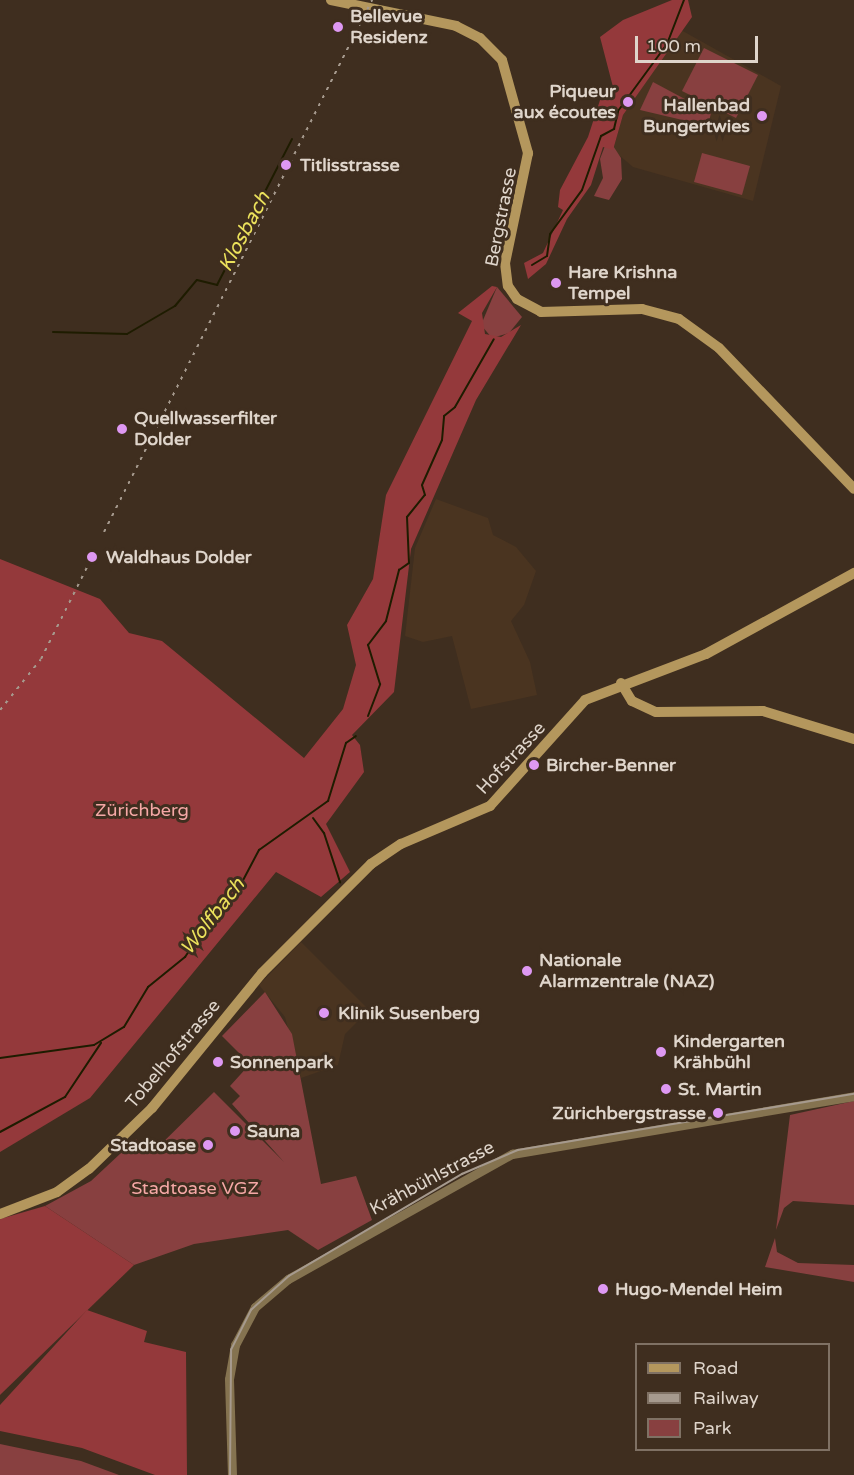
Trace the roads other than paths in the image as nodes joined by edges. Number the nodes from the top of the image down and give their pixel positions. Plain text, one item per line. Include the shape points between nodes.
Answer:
1 (331, 0) edge
2 (854, 489) edge
3 (854, 573) edge
4 (621, 683) junction
5 (854, 739) edge
6 (350, 885) joint
7 (854, 1096) edge
8 (0, 1214) edge
9 (232, 1475) edge

1 - 2 main road, Bergstrasse via 462,28 502,60 528,153 506,262 508,286 517,299 541,312 642,309 679,319 719,348
3 - 4 main road via 706,654
4 - 5 main road via 632,701 656,712 764,711
4 - 6 main road, Hofstrasse via 595,694 490,806 390,850
6 - 8 main road, Tobelhofstrasse via 262,973 152,1108 99,1161 57,1192
7 - 9 street, Krähbühlstrasse via 512,1154 288,1279 255,1307 235,1345 229,1384

